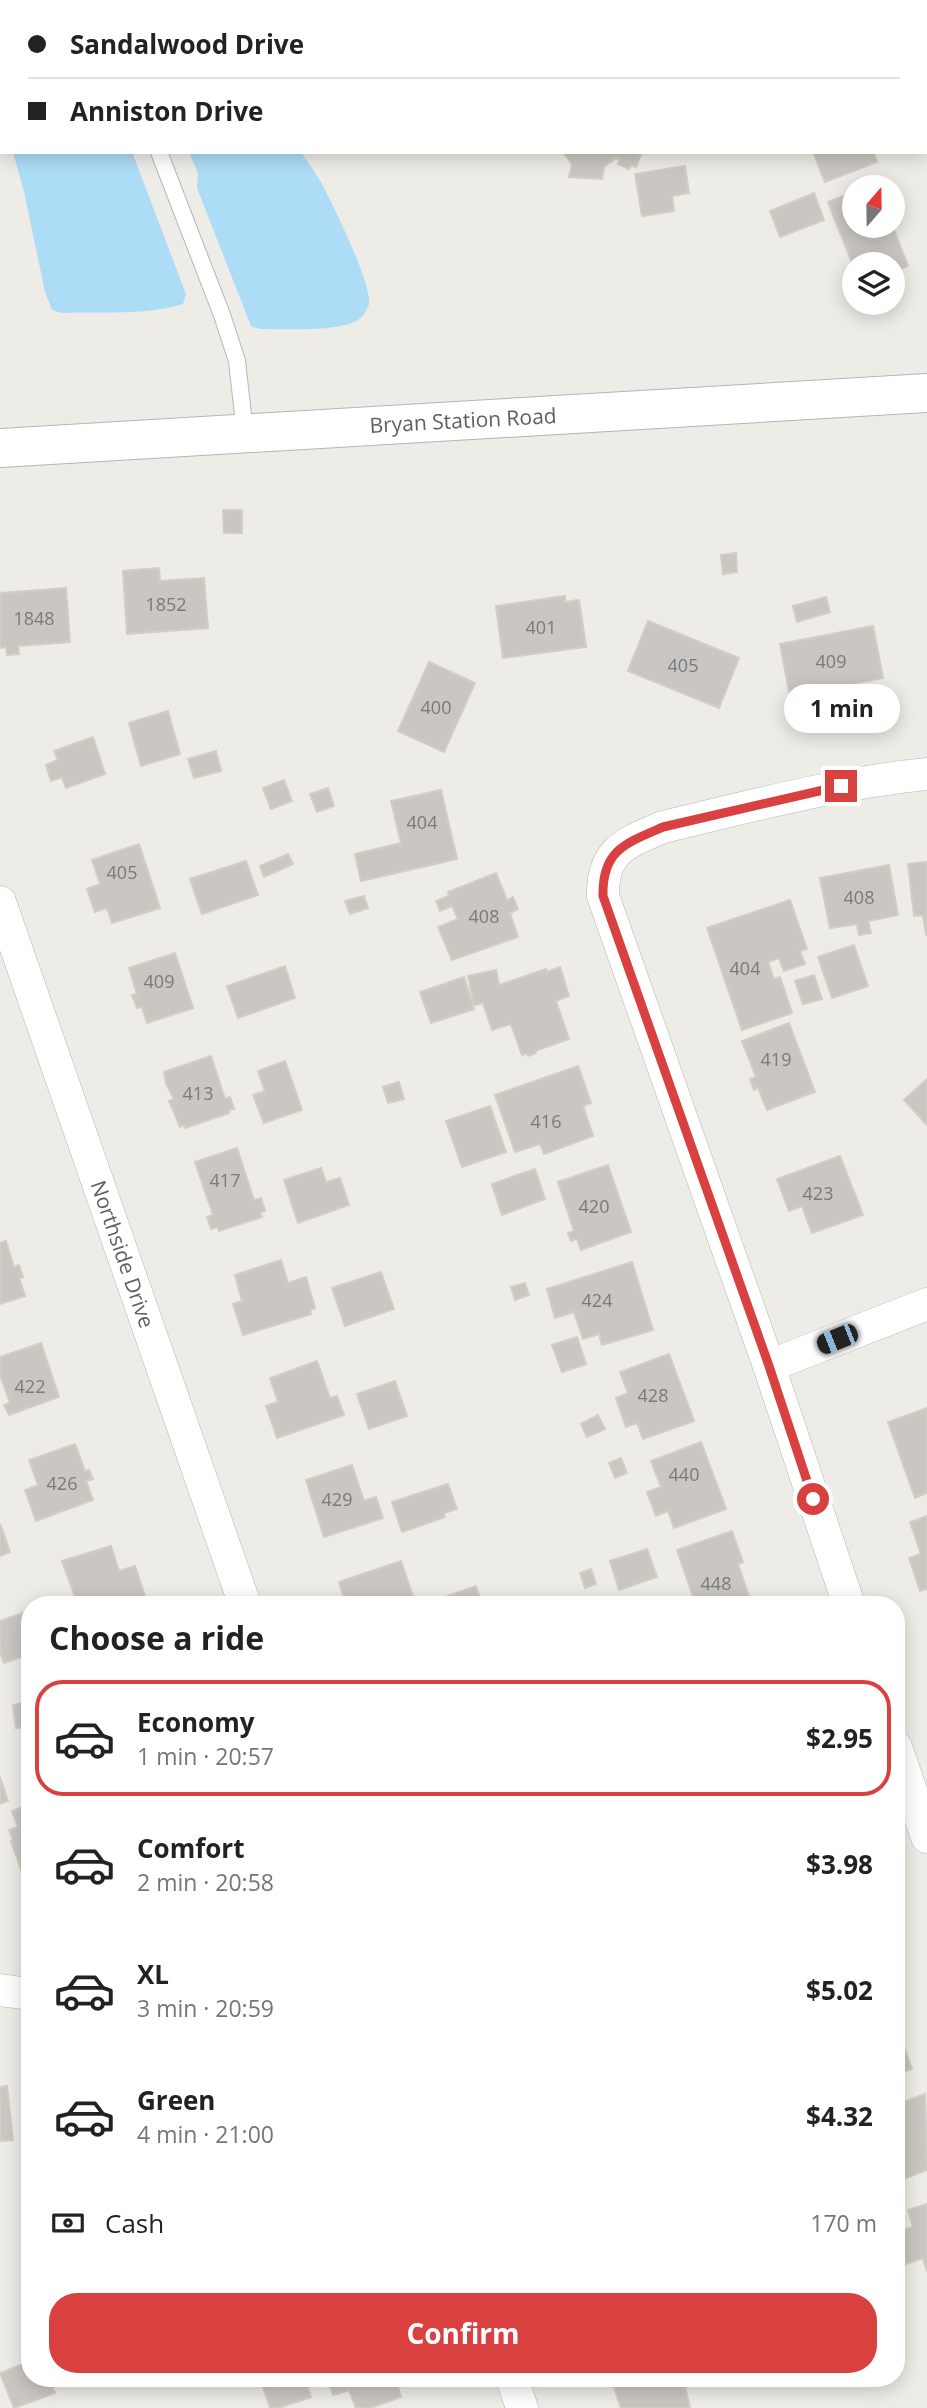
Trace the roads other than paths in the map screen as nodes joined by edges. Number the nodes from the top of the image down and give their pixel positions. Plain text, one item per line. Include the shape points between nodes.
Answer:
1 (160, 154) edge
2 (927, 393) edge
3 (245, 433) junction
4 (0, 448) edge
5 (927, 774) edge
6 (0, 902) edge
7 (927, 1304) edge
8 (769, 1366) junction
9 (242, 1596) edge
10 (846, 1596) edge
11 (905, 1775) edge
12 (927, 1837) edge
13 (0, 1990) edge
14 (21, 1993) edge
15 (515, 2387) edge
16 (522, 2408) edge

1 - 3 lane via 237,361
2 - 3 main road, Bryan Station Road
3 - 4 main road, Bryan Station Road
5 - 8 street via 818,790 663,827 619,850 610,858 603,880 603,896
6 - 9 street, Northside Drive
7 - 8 street
8 - 10 street
11 - 12 street
13 - 14 street
15 - 16 street

